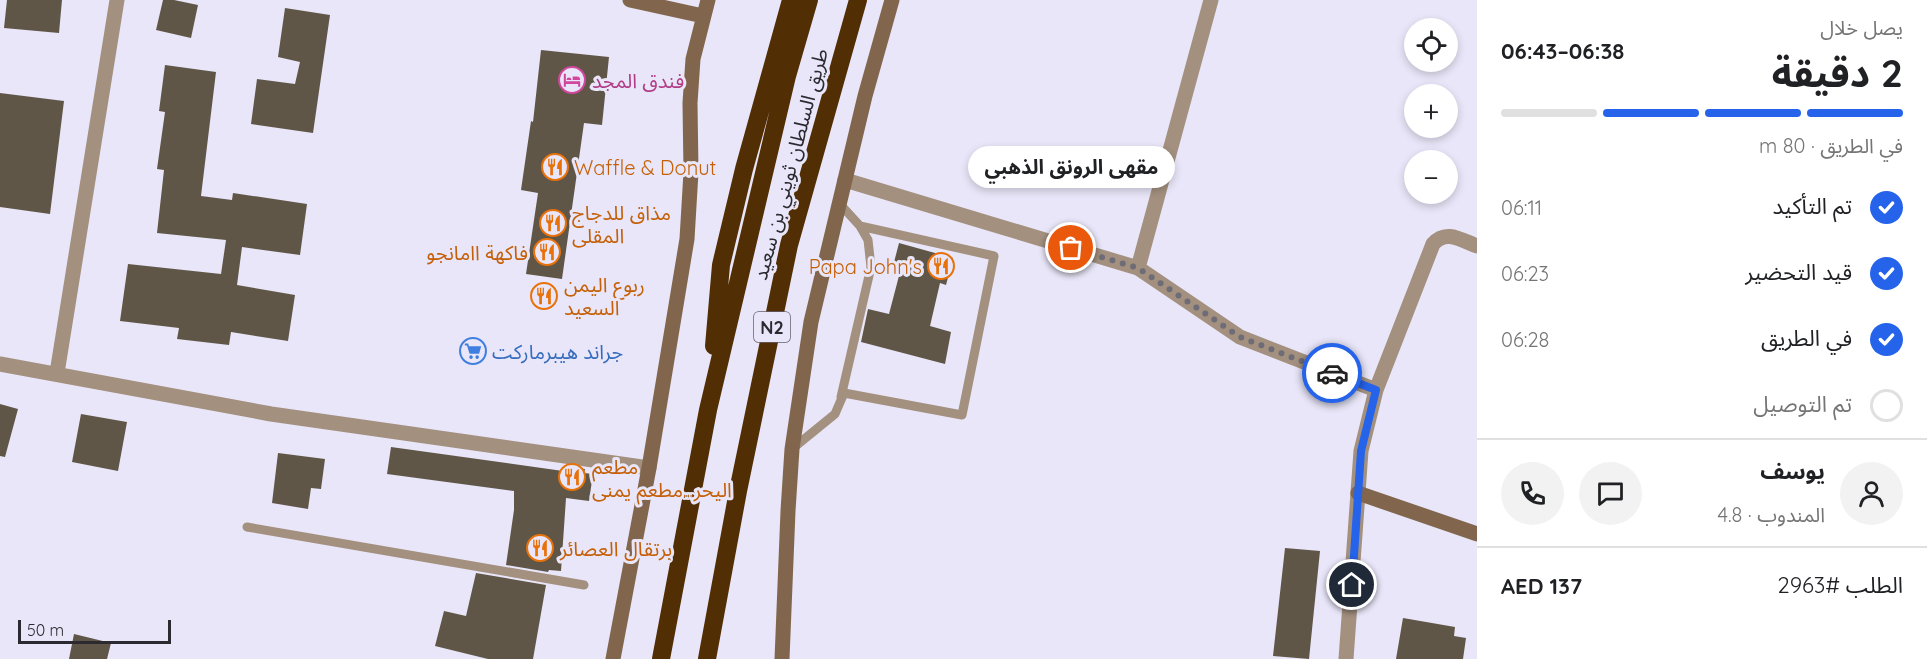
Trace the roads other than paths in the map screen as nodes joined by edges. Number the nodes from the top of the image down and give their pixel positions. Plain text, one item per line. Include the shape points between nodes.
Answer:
1 (117, 0) edge
2 (630, 0) edge
3 (708, 0) edge
4 (791, 0) edge
5 (809, 0) edge
6 (858, 0) edge
7 (892, 0) edge
8 (1211, 0) edge
9 (703, 16) junction
10 (845, 180) junction
11 (839, 203) junction
12 (860, 226) junction
13 (1477, 246) edge
14 (1138, 268) junction
15 (0, 364) edge
16 (57, 374) junction
17 (1376, 390) junction
18 (841, 400) junction
19 (708, 410) junction
20 (792, 449) junction
21 (649, 468) junction
22 (1358, 493) junction
23 (247, 527) dead end
24 (1477, 534) edge
25 (584, 585) dead end
26 (613, 659) edge
27 (661, 659) edge
28 (707, 659) edge
29 (782, 659) edge
30 (1346, 659) edge

1 - 16 street
2 - 9 street
3 - 9 street
4 - 19 highway via 721,265
5 - 19 highway, طريق السلطان ثويني بن سعيد / N2 via 787,76
6 - 28 highway, طريق السلطان ثويني بن سعيد / N2 via 789,245
7 - 10 street
8 - 14 street
9 - 21 street via 693,59 687,239
10 - 11 street
10 - 14 street
11 - 12 lane
11 - 20 street via 811,322
12 - 18 lane via 868,240 871,267
12 - 18 lane via 994,256 962,415 844,393
13 - 17 street via 1447,235 1434,244
14 - 17 street via 1240,337
15 - 16 street
16 - 21 street via 272,414
17 - 22 street via 1361,451
18 - 20 lane via 834,414
19 - 27 highway, طريق السلطان ثويني بن سعيد / N2
20 - 29 street
21 - 26 street
22 - 24 street
22 - 30 street
23 - 25 lane

